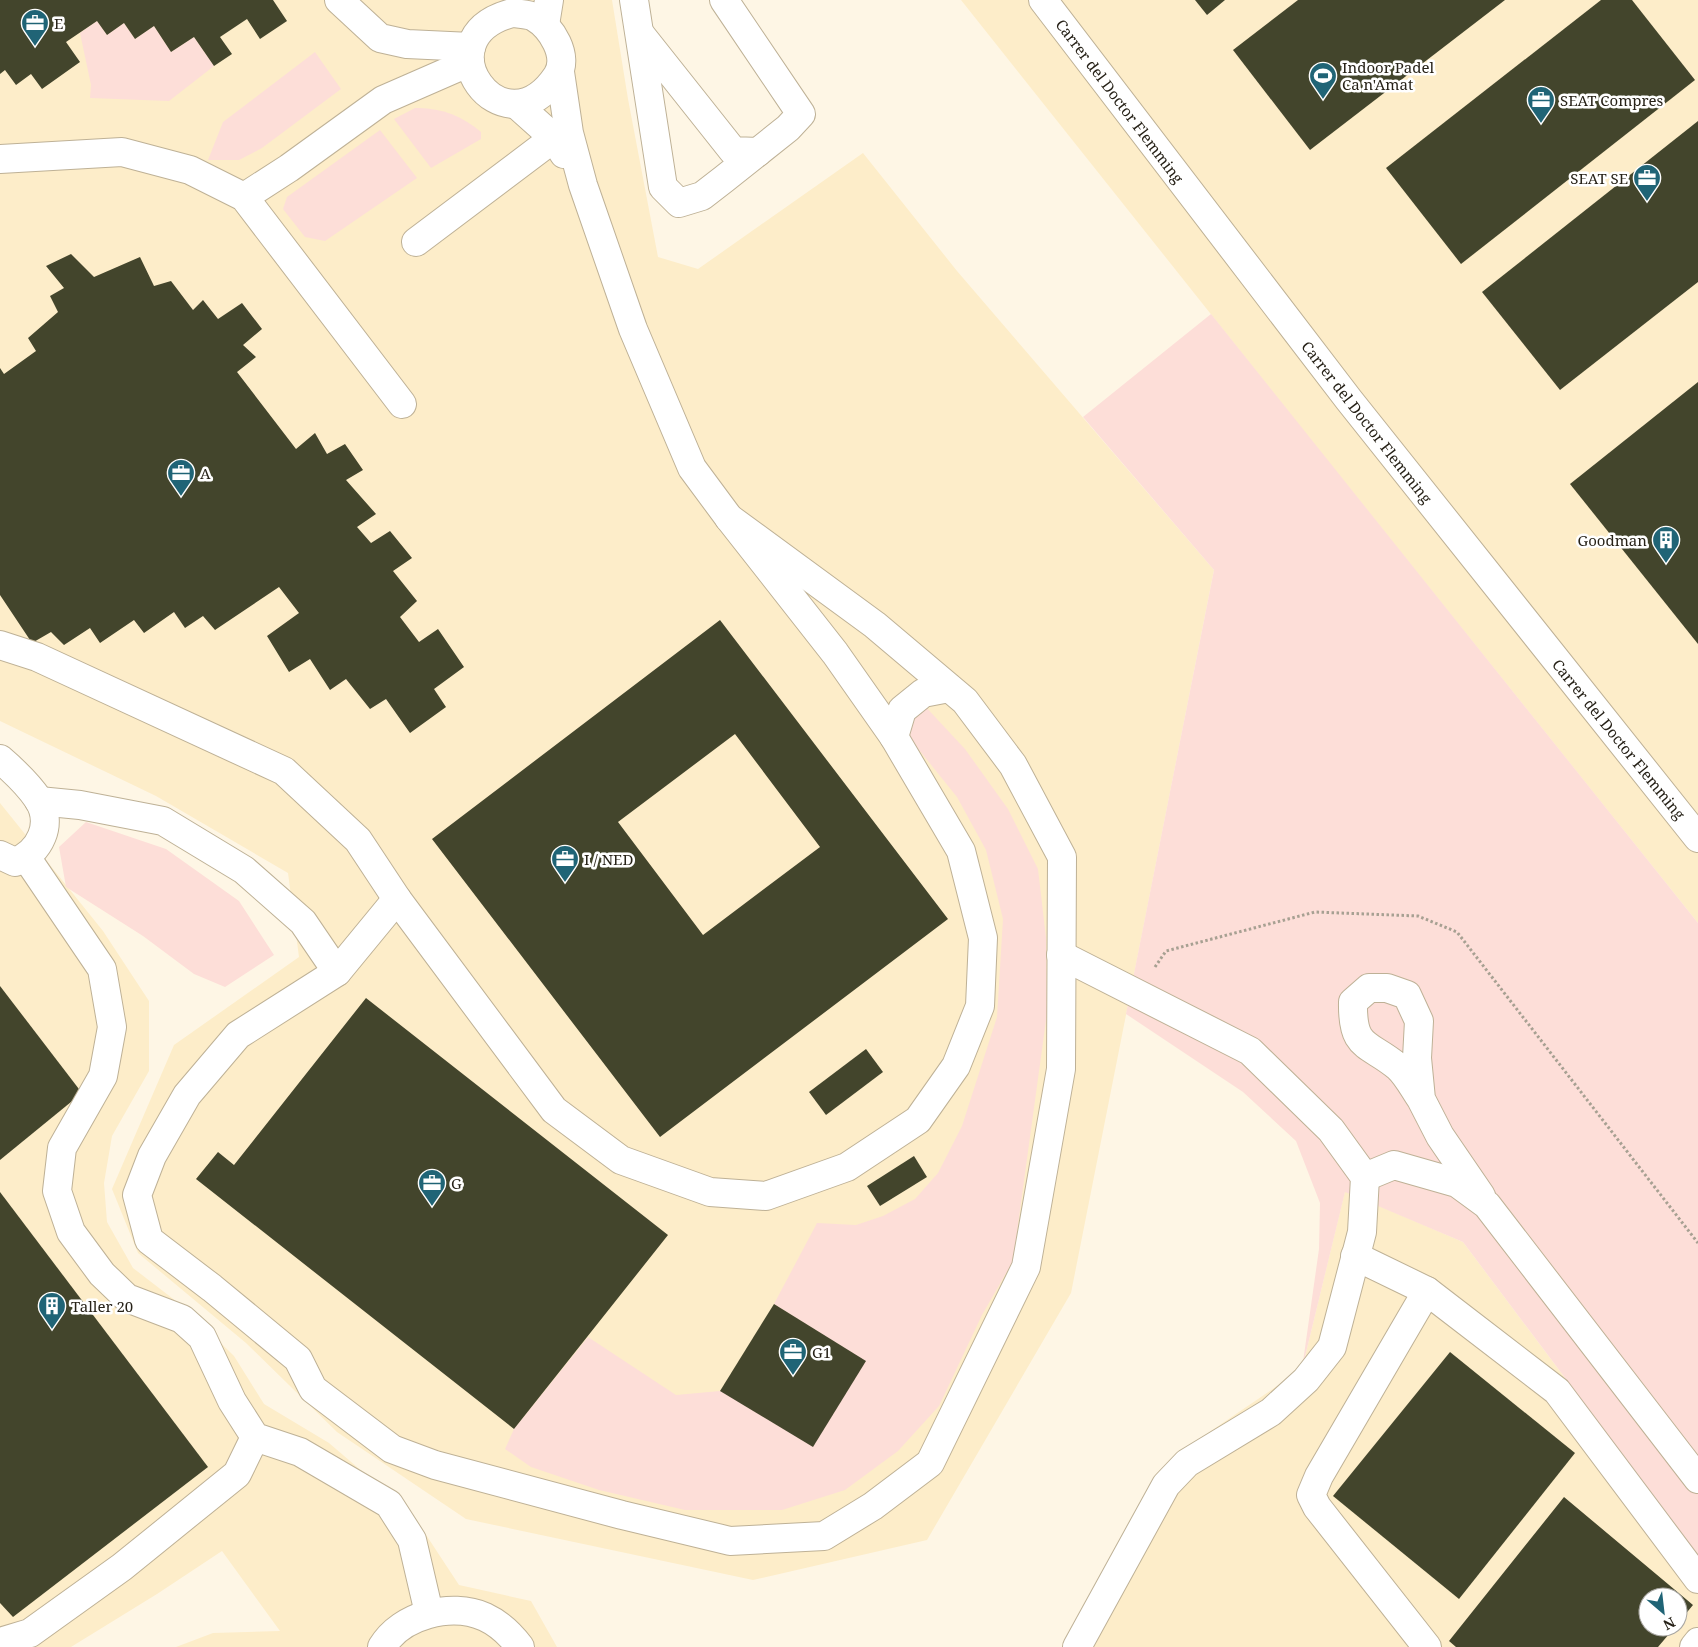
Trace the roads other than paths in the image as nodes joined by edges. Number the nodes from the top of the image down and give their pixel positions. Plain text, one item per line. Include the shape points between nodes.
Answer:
1 (339, 0) edge
2 (634, 0) edge
3 (724, 0) edge
4 (1043, 0) edge
5 (495, 8) edge
6 (547, 12) edge
7 (640, 34) junction
8 (470, 55) junction
9 (560, 72) junction
10 (516, 104) junction
11 (554, 138) junction
12 (758, 152) junction
13 (0, 158) edge
14 (583, 185) junction
15 (244, 197) junction
16 (416, 242) dead end
17 (402, 404) dead end
18 (729, 518) junction
19 (0, 645) edge
20 (949, 688) junction
21 (894, 736) junction
22 (0, 759) edge
23 (39, 800) junction
24 (1698, 838) edge
25 (13, 856) edge
26 (397, 899) junction
27 (1061, 955) junction
28 (337, 972) junction
29 (1422, 1099) dead end
30 (1366, 1177) junction
31 (1487, 1205) junction
32 (1355, 1256) junction
33 (1426, 1292) junction
34 (255, 1437) junction
35 (1698, 1479) edge
36 (1698, 1579) edge
37 (429, 1613) junction
38 (0, 1642) edge
39 (1698, 1642) edge
40 (379, 1646) edge
41 (520, 1647) edge
42 (1076, 1647) edge
43 (1427, 1647) edge
44 (1694, 1647) edge

1 - 8 street via 380,38
2 - 7 street
3 - 12 street via 801,114
4 - 24 street, Carrer del Doctor Flemming via 1349,400
5 - 6 street via 532,16
5 - 8 street via 480,29
6 - 9 street via 560,58
7 - 12 street via 733,151
7 - 12 street via 663,187 679,204 702,196
8 - 10 street via 474,78 484,92 496,101
8 - 15 street via 384,100
9 - 10 street via 549,89
9 - 14 street via 569,134
10 - 11 street
11 - 14 street
11 - 16 street
13 - 15 street via 122,152 190,170
14 - 18 street via 633,329 692,468
15 - 17 street
18 - 20 street via 874,625
18 - 21 street via 835,653
19 - 26 street via 37,657 284,771 358,840
20 - 21 street via 923,693 902,710
20 - 27 street via 965,701 1013,765 1062,857
21 - 26 street via 961,851 983,938 980,1006 956,1066 918,1120 847,1167 766,1196 710,1192 621,1160 554,1110
22 - 23 street
23 - 25 street via 44,834 36,849
23 - 28 street via 163,821 251,876 303,922
25 - 34 street via 102,969 112,1026 103,1076 62,1148 57,1191 71,1232 102,1274 127,1298 182,1319 202,1337 232,1402
26 - 28 street
27 - 28 street via 1061,1069 1026,1267 930,1463 873,1506 824,1536 730,1541 622,1516 435,1465 392,1448 313,1389 298,1359 149,1240 137,1196 152,1156 187,1094 238,1035
27 - 30 street via 1250,1051 1331,1130
29 - 31 street via 1440,1136
30 - 31 street via 1394,1165 1457,1183
30 - 32 street via 1362,1232
31 - 35 street
32 - 33 street
32 - 42 street via 1332,1347 1306,1380 1271,1412 1188,1463 1166,1485
33 - 36 street via 1557,1392
33 - 43 street via 1311,1495 1317,1507
34 - 37 street via 300,1452 389,1504 412,1540
34 - 38 street via 237,1474 122,1567 30,1633
37 - 40 street via 403,1625
37 - 41 street via 457,1611 485,1617 508,1632
39 - 44 street

